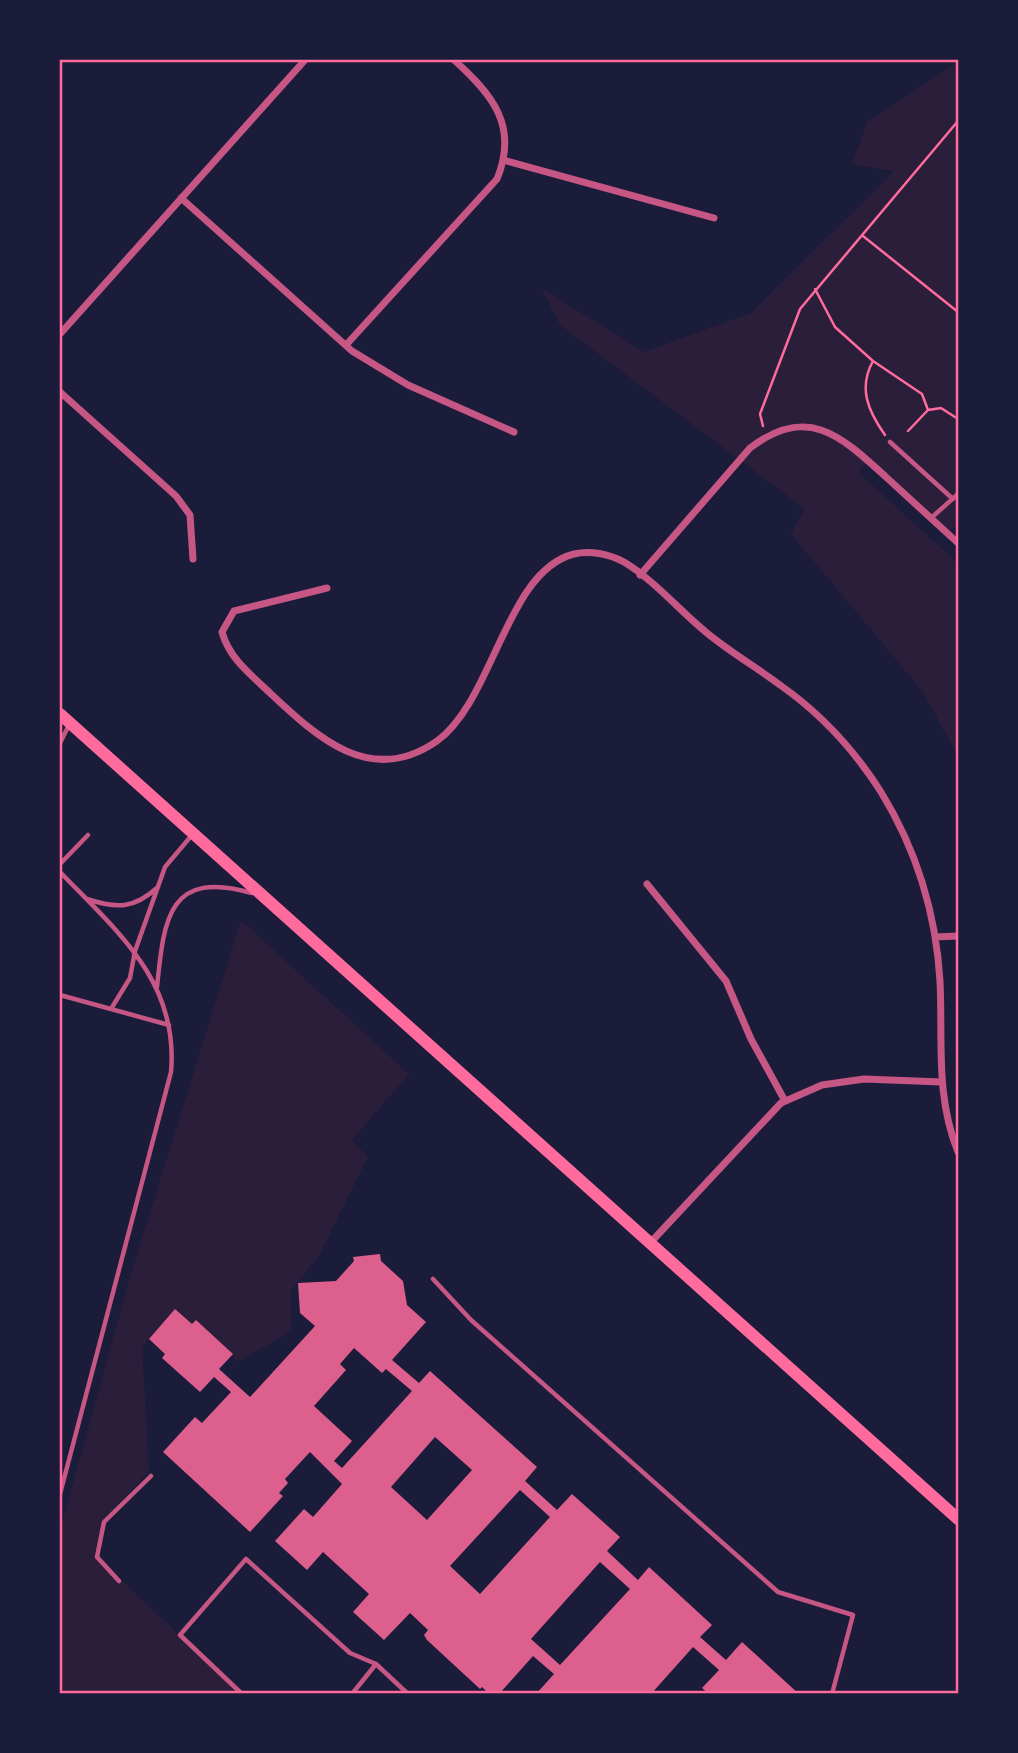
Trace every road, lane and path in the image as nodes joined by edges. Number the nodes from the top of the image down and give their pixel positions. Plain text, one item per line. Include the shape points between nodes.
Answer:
1 (305, 60) edge
2 (454, 60) edge
3 (958, 121) edge
4 (503, 160) junction
5 (181, 198) junction
6 (713, 218) dead end
7 (862, 235) junction
8 (816, 289) junction
9 (958, 312) edge
10 (60, 334) edge
11 (346, 345) junction
12 (873, 361) junction
13 (60, 392) edge
14 (928, 410) junction
15 (958, 419) edge
16 (908, 431) dead end
17 (514, 432) dead end
18 (766, 436) junction
19 (890, 442) joint
20 (958, 494) edge
21 (953, 499) junction
22 (931, 518) junction
23 (958, 543) edge
24 (193, 559) dead end
25 (640, 575) junction
26 (327, 588) dead end
27 (65, 718) edge
28 (60, 743) edge
29 (193, 834) junction
30 (88, 835) dead end
31 (60, 864) edge
32 (60, 872) edge
33 (647, 884) dead end
34 (159, 886) junction
35 (263, 896) junction
36 (85, 898) junction
37 (958, 936) edge
38 (935, 937) junction
39 (135, 951) junction
40 (157, 988) junction
41 (60, 995) edge
42 (111, 1009) junction
43 (170, 1025) junction
44 (941, 1082) junction
45 (785, 1101) junction
46 (958, 1152) edge
47 (651, 1242) junction
48 (433, 1279) dead end
49 (151, 1476) dead end
50 (60, 1494) edge
51 (958, 1519) edge
52 (120, 1581) dead end
53 (376, 1664) junction
54 (242, 1693) edge
55 (352, 1693) edge
56 (408, 1693) edge
57 (832, 1693) edge

1 - 5 street
2 - 4 street via 494,102 505,136
3 - 7 path
4 - 6 street
4 - 11 street via 497,179
5 - 10 street
5 - 11 street
7 - 8 path
7 - 9 path
8 - 12 path via 835,327
8 - 18 path via 800,309 760,414
11 - 17 street via 408,385
12 - 14 path via 922,394
12 - 19 path via 863,390
13 - 24 street via 176,496 190,515
14 - 15 path via 941,408
14 - 16 path
18 - 22 street via 792,427 838,436
18 - 25 street via 750,448
19 - 21 lane
20 - 21 lane
21 - 22 lane
22 - 23 street
25 - 26 street via 621,561 594,553 572,555 546,568 528,590 456,724 431,744 391,758 349,754 330,745 226,646 222,632 234,611
25 - 38 street via 709,635 800,700 856,758 900,826 916,863
27 - 28 lane
27 - 29 main road
29 - 34 lane via 165,867
29 - 35 main road
30 - 31 lane
32 - 36 lane
33 - 45 street via 726,981 751,1040
34 - 36 lane via 127,907 110,907
34 - 39 lane
35 - 40 lane via 213,886 195,888 179,898 162,933
35 - 47 main road
36 - 39 lane
37 - 38 street
38 - 44 street
39 - 40 lane
39 - 42 lane via 130,978
40 - 43 lane
41 - 42 lane
42 - 43 lane
43 - 50 lane via 171,1072
44 - 45 street via 864,1079 822,1085
44 - 46 street
45 - 47 street
47 - 51 main road
48 - 57 lane via 471,1320 778,1592 853,1615
49 - 52 lane via 104,1522 97,1558
53 - 54 lane via 350,1653 246,1559 180,1635
53 - 55 lane
53 - 56 lane

